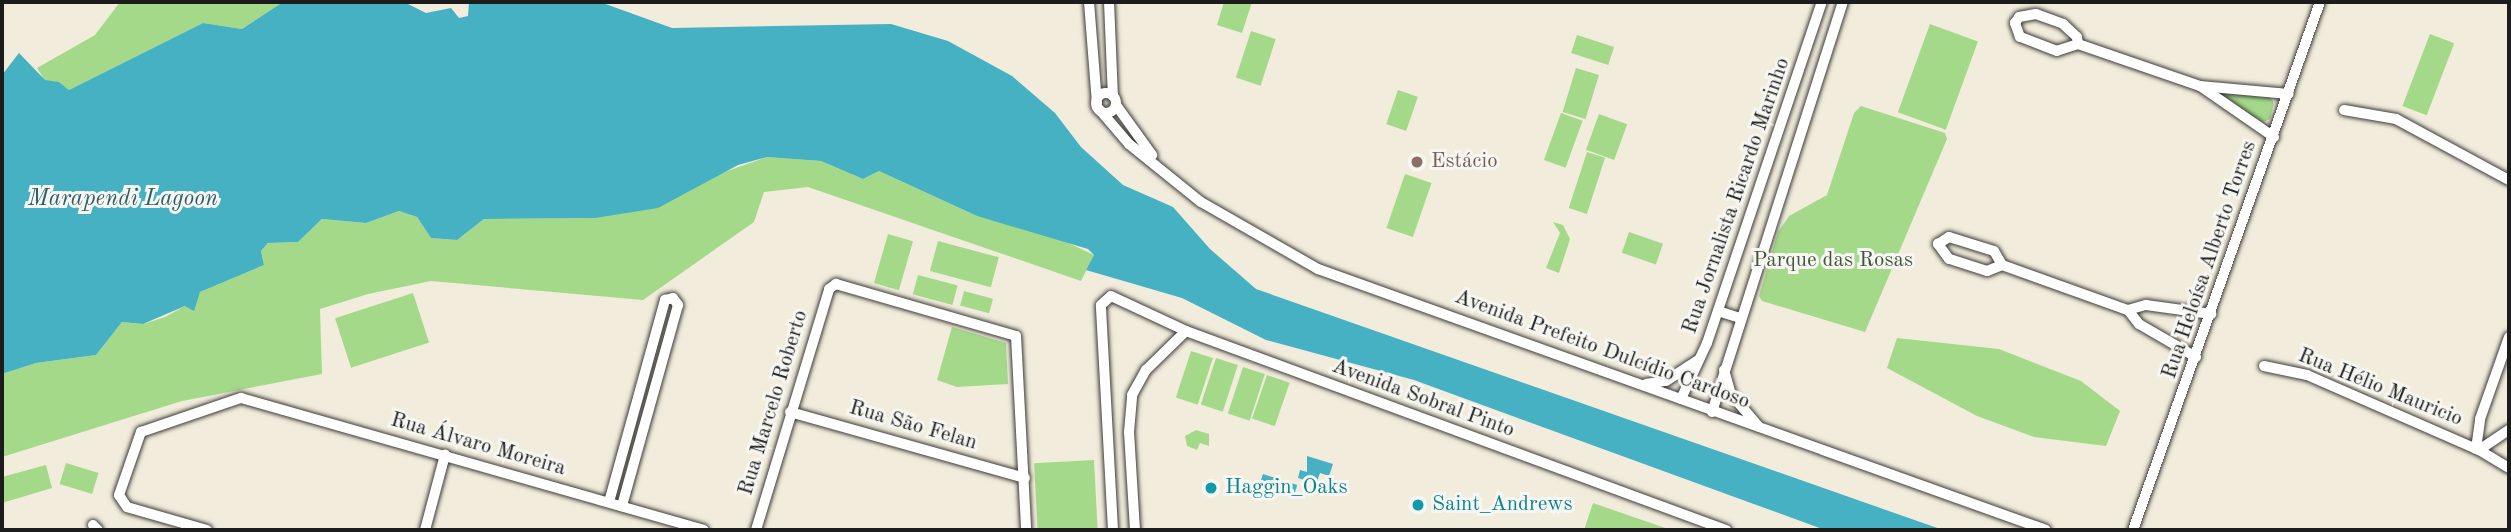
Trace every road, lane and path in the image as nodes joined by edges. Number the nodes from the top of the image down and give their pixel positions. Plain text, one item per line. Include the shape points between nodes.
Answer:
1 (1089, 2) edge
2 (1109, 2) edge
3 (1822, 2) edge
4 (1843, 2) edge
5 (2320, 2) edge
6 (2078, 44) junction
7 (1807, 50) junction
8 (1825, 56) junction
9 (2200, 86) junction
10 (2289, 94) junction
11 (1115, 101) junction
12 (1098, 106) junction
13 (2344, 110) dead end
14 (2274, 137) junction
15 (1163, 169) junction
16 (2509, 180) edge
17 (1756, 201) junction
18 (1774, 208) junction
19 (2003, 265) junction
20 (1718, 310) junction
21 (2129, 310) junction
22 (2211, 314) junction
23 (1740, 318) junction
24 (1186, 331) junction
25 (2509, 337) edge
26 (2196, 357) junction
27 (1701, 358) junction
28 (2264, 366) dead end
29 (1723, 368) junction
30 (1640, 384) junction
31 (1681, 399) junction
32 (790, 412) junction
33 (1712, 412) junction
34 (1762, 430) junction
35 (2509, 430) edge
36 (1107, 432) junction
37 (1129, 432) junction
38 (2478, 449) junction
39 (445, 455) junction
40 (2509, 468) edge
41 (1025, 478) junction
42 (609, 502) junction
43 (622, 506) junction
44 (206, 530) edge
45 (425, 530) edge
46 (704, 530) edge
47 (756, 530) edge
48 (1026, 530) edge
49 (1112, 530) edge
50 (1135, 530) edge
51 (1726, 530) edge
52 (2046, 530) edge
53 (2133, 530) edge

1 - 12 street
2 - 11 street
3 - 7 street, Rua Jornalista Ricardo Marinho
4 - 8 street, Rua Jornalista Ricardo Marinho
5 - 10 street, Rua Heloísa Alberto Torres
6 - 6 street via 2063,24 2036,14 2015,23 2026,41 2057,51
6 - 9 street
7 - 8 street
7 - 17 street, Rua Jornalista Ricardo Marinho
8 - 18 street, Rua Jornalista Ricardo Marinho
9 - 10 street
9 - 14 street
10 - 14 street, Rua Heloísa Alberto Torres
11 - 12 street via 1101,95
11 - 12 street via 1110,113
11 - 15 street
12 - 15 street via 1129,144
13 - 16 street via 2396,119
14 - 22 street, Rua Heloísa Alberto Torres
15 - 30 street, Avenida Prefeito Dulcídio Cardoso via 1201,202 1318,269
17 - 18 street
17 - 20 street, Rua Jornalista Ricardo Marinho
18 - 23 street, Rua Jornalista Ricardo Marinho
19 - 19 street via 1994,251 1956,238 1938,244 1949,258 1987,271
19 - 21 street
20 - 23 street
20 - 27 street, Rua Jornalista Ricardo Marinho
21 - 22 street via 2146,305
21 - 26 street via 2138,324
22 - 26 street, Rua Heloísa Alberto Torres
23 - 29 street, Rua Jornalista Ricardo Marinho
24 - 36 street, Avenida Sobral Pinto via 1111,296 1101,305
24 - 37 street via 1139,379 1132,395
24 - 51 street, Avenida Sobral Pinto
25 - 38 street via 2480,419
26 - 53 street, Rua Heloísa Alberto Torres
27 - 30 street via 1666,381
27 - 31 street, Rua Jornalista Ricardo Marinho
28 - 38 street, Rua Hélio Mauricio via 2307,375
29 - 33 street, Rua Jornalista Ricardo Marinho
29 - 34 street via 1731,394
30 - 31 street, Avenida Prefeito Dulcídio Cardoso
31 - 33 street, Avenida Prefeito Dulcídio Cardoso
32 - 41 street, Rua São Felan
32 - 41 street, Rua Marcelo Roberto via 831,287 836,284 1016,336
32 - 47 street, Rua Marcelo Roberto
33 - 34 street, Avenida Prefeito Dulcídio Cardoso
34 - 52 street, Avenida Prefeito Dulcídio Cardoso
35 - 38 street, Rua Hélio Mauricio
36 - 37 street
36 - 49 street
37 - 50 street
38 - 40 street, Rua Hélio Mauricio
39 - 42 street, Rua Álvaro Moreira
39 - 44 street, Rua Álvaro Moreira via 241,398 141,432 119,495 127,508
39 - 45 street
41 - 48 street
42 - 43 street, Rua Álvaro Moreira
42 - 43 street via 665,300 673,298 678,305
43 - 46 street, Rua Álvaro Moreira

